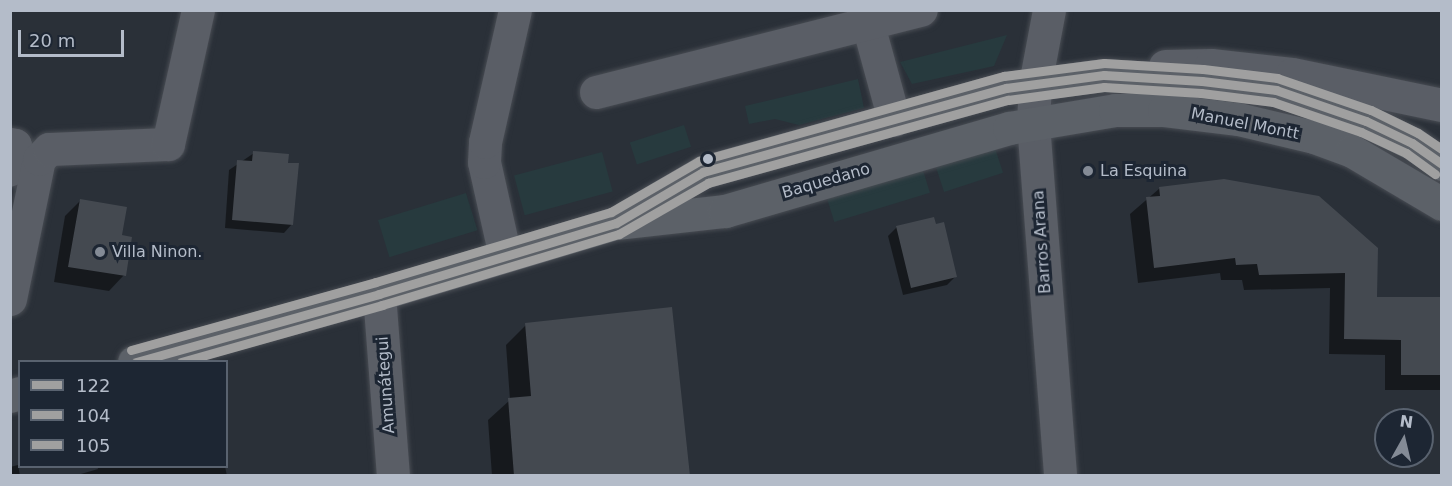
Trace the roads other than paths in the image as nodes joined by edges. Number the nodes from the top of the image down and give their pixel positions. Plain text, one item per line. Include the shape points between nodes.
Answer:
1 (198, 10) edge
2 (515, 10) edge
3 (921, 10) edge
4 (1049, 10) edge
5 (865, 17) edge
6 (1104, 75) junction
7 (1035, 84) junction
8 (596, 92) dead end
9 (1442, 105) edge
10 (894, 120) junction
11 (1033, 123) junction
12 (10, 144) edge
13 (1442, 165) edge
14 (10, 169) edge
15 (1442, 204) edge
16 (616, 224) junction
17 (505, 256) junction
18 (379, 294) junction
19 (10, 299) edge
20 (141, 360) edge
21 (393, 476) edge
22 (1060, 476) edge

1 - 19 street via 168,144 50,149 39,159
2 - 17 street via 485,142 484,162
3 - 5 street
4 - 7 street, Barros Arana
5 - 8 street
5 - 10 street
6 - 7 main road, Baquedano
6 - 9 street, Baquedano via 1149,66 1212,65 1292,74
6 - 13 main road, Manuel Montt via 1276,90 1366,121 1412,143
7 - 10 main road, Baquedano via 995,91
7 - 11 street, Barros Arana
10 - 16 main road, Baquedano via 703,172
11 - 15 main road, Manuel Montt via 1115,110 1164,110 1238,119 1314,137 1352,152
11 - 16 main road, Baquedano via 725,211
11 - 22 street, Barros Arana
12 - 14 street via 15,145
16 - 17 main road, Baquedano
17 - 18 main road, Baquedano
18 - 20 main road, Baquedano
18 - 21 street, Amunátegui

